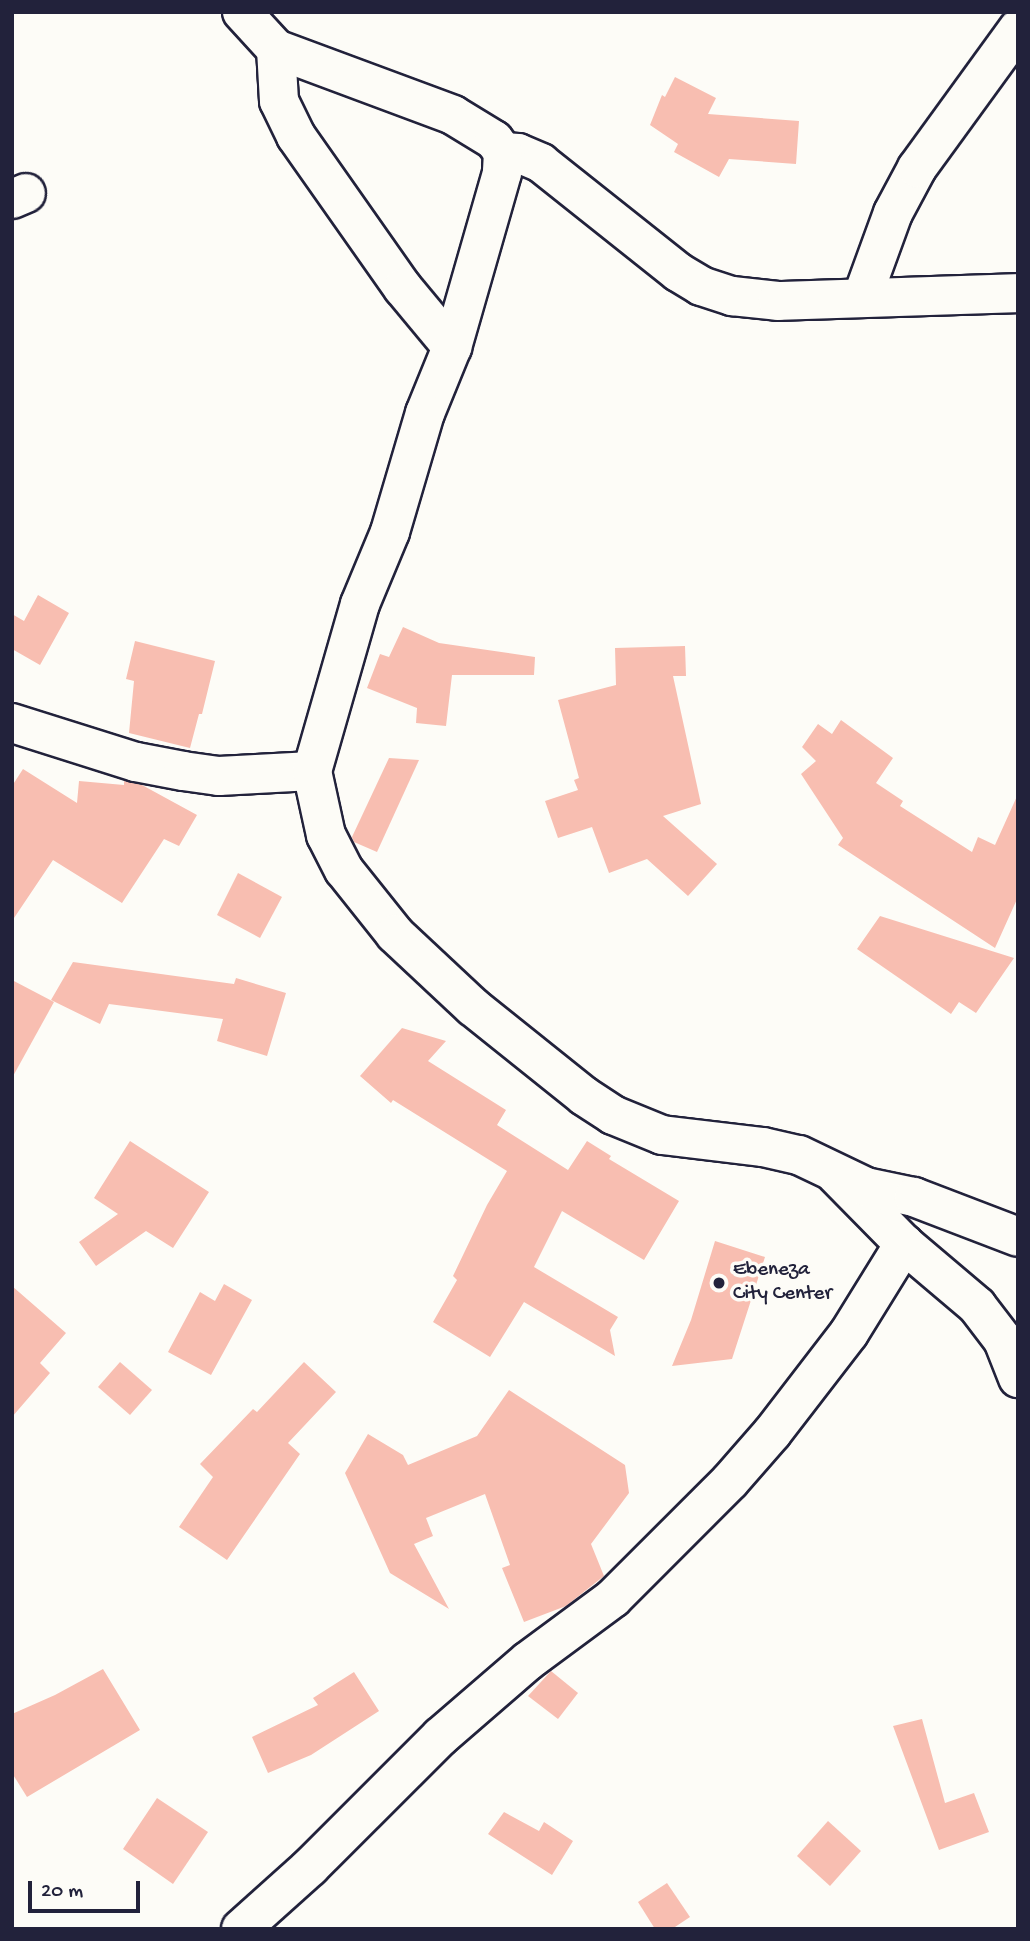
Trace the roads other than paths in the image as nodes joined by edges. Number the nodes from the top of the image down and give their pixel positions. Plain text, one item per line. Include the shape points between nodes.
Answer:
1 (242, 12) edge
2 (1018, 29) edge
3 (276, 49) junction
4 (503, 152) junction
5 (1018, 293) edge
6 (862, 298) junction
7 (452, 347) junction
8 (12, 723) edge
9 (312, 771) junction
10 (836, 1175) junction
11 (1018, 1237) edge
12 (904, 1244) junction
13 (1018, 1378) edge
14 (241, 1929) edge

1 - 3 street
2 - 6 street via 917,168 893,213
3 - 4 street via 453,116 494,140
3 - 7 street via 279,100 296,136 403,288
4 - 6 street via 541,163 701,286 732,296 778,301
4 - 7 street via 502,173
5 - 6 street
7 - 9 street via 425,413 390,532 360,604
8 - 9 street via 136,762 183,771 219,776
9 - 10 street via 332,847 344,870 395,934 473,1007 584,1096 613,1115 662,1135 799,1155
10 - 11 street
10 - 12 street
12 - 13 street via 977,1306 1003,1340
12 - 14 street via 849,1333 730,1481 613,1598 528,1661 440,1737

